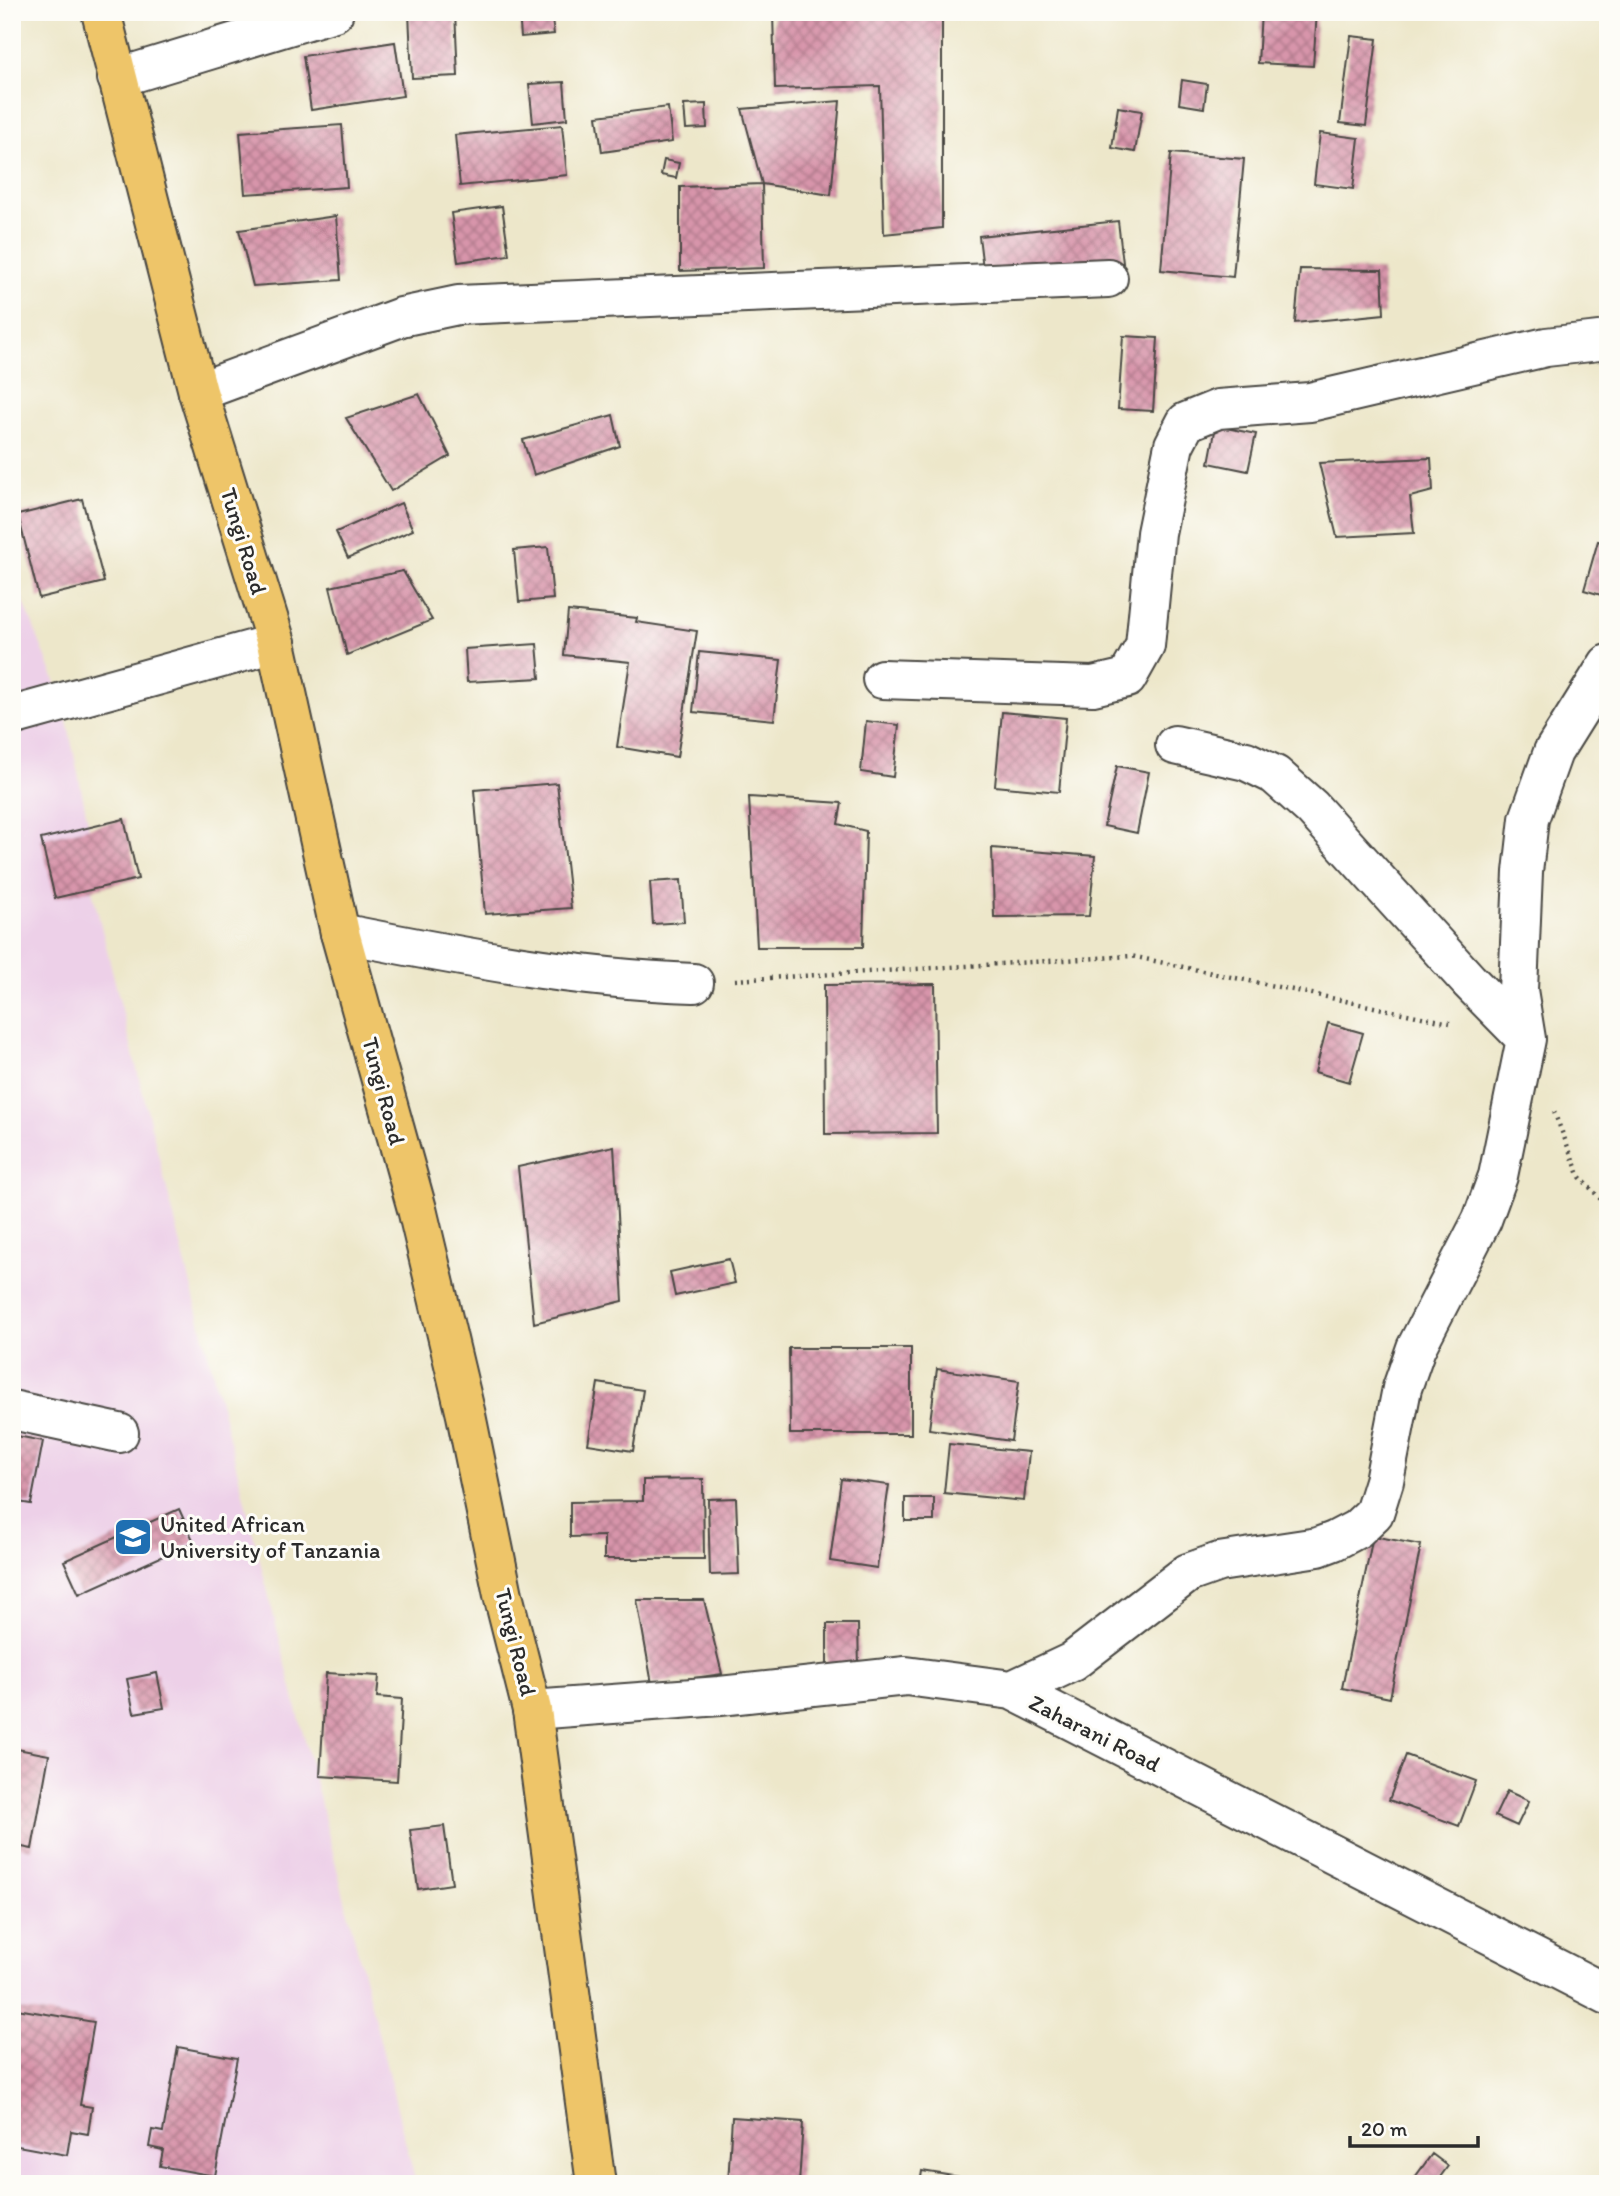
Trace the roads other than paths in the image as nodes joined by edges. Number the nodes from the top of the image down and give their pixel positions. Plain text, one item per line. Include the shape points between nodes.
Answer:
1 (101, 12) edge
2 (334, 12) edge
3 (117, 78) junction
4 (1108, 278) dead end
5 (1608, 340) edge
6 (198, 392) junction
7 (275, 643) junction
8 (1608, 664) edge
9 (882, 680) dead end
10 (12, 716) edge
11 (1175, 745) dead end
12 (340, 933) junction
13 (694, 983) road end
14 (1526, 1039) junction
15 (12, 1410) edge
16 (119, 1433) dead end
17 (1012, 1690) junction
18 (532, 1710) junction
19 (1608, 1995) edge
20 (596, 2184) edge

1 - 3 main road, Tungi Road
2 - 3 street
3 - 6 main road, Tungi Road
4 - 6 street via 458,305 401,317
5 - 9 street via 1546,347 1310,402 1219,409 1186,422 1174,445 1156,533 1145,646 1126,678 1093,686
6 - 7 main road, Tungi Road
7 - 10 street
7 - 12 main road, Tungi Road
8 - 14 street via 1553,752 1529,819 1518,990
11 - 14 street via 1246,761 1275,775
12 - 13 street via 466,958
12 - 18 main road, Tungi Road via 417,1209
14 - 17 street via 1493,1194 1416,1348 1402,1388 1374,1513 1357,1529 1318,1547 1219,1562 1188,1573 1072,1662
15 - 16 street
17 - 18 street, Zaharani Road via 906,1676
17 - 19 street, Zaharani Road
18 - 20 main road, Tungi Road

